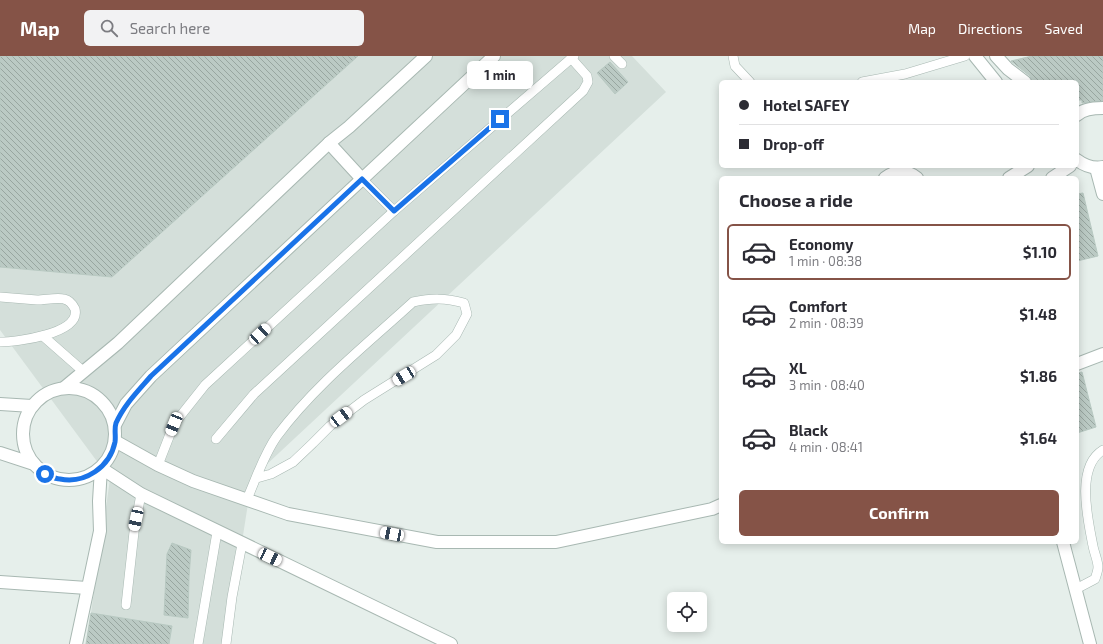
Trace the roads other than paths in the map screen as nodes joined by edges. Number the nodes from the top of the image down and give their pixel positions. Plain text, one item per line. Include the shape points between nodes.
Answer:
1 (426, 56) edge
2 (494, 56) edge
3 (614, 56) edge
4 (733, 56) edge
5 (965, 56) edge
6 (975, 56) edge
7 (996, 56) edge
8 (572, 57) edge
9 (622, 64) dead end
10 (748, 80) edge
11 (873, 80) edge
12 (994, 80) edge
13 (1023, 80) edge
14 (1103, 108) edge
15 (1079, 113) edge
16 (329, 143) junction
17 (1079, 163) edge
18 (1025, 168) edge
19 (1066, 168) edge
20 (1100, 168) edge
21 (888, 176) edge
22 (915, 176) edge
23 (1012, 176) edge
24 (1055, 176) edge
25 (362, 179) junction
26 (1103, 194) edge
27 (394, 211) junction
28 (0, 297) edge
29 (43, 336) junction
30 (0, 342) edge
31 (1103, 354) edge
32 (1079, 363) edge
33 (84, 372) junction
34 (65, 387) junction
35 (0, 401) edge
36 (32, 406) junction
37 (115, 425) junction
38 (216, 439) dead end
39 (115, 441) junction
40 (1103, 450) edge
41 (0, 453) edge
42 (34, 464) junction
43 (158, 465) junction
44 (101, 468) junction
45 (257, 478) junction
46 (141, 494) junction
47 (247, 499) junction
48 (719, 506) edge
49 (217, 532) junction
50 (242, 544) junction
51 (1064, 544) edge
52 (0, 582) edge
53 (87, 588) junction
54 (1076, 589) junction
55 (126, 605) dead end
56 (76, 644) edge
57 (198, 644) edge
58 (226, 644) edge
59 (451, 644) edge
60 (1090, 644) edge

1 - 16 street
2 - 25 street
3 - 9 lane
4 - 10 lane via 735,66
5 - 11 lane via 905,74
6 - 12 street
7 - 13 street
8 - 27 lane
8 - 38 lane via 587,76 588,82 583,90 254,394
14 - 15 street
16 - 25 street
16 - 33 street via 124,338
17 - 20 street
18 - 23 street
19 - 24 street
20 - 26 street
21 - 22 street via 904,172
25 - 27 lane
25 - 37 street via 151,376 126,404
27 - 43 lane via 205,385 174,424
28 - 29 lane via 64,299 70,302 75,315 72,321 67,326
29 - 30 lane
29 - 33 lane
31 - 32 street
33 - 34 street
34 - 36 street via 41,396
34 - 37 street via 79,388 92,393 110,412
35 - 36 street
36 - 42 street via 25,420 22,435 25,451
37 - 39 street
39 - 43 street
39 - 44 street via 110,456
40 - 54 lane via 1090,464 1086,483 1086,506 1098,567 1095,579
41 - 42 street
42 - 44 street via 45,474 59,479 74,480 88,476
43 - 47 street via 193,481
44 - 46 street
44 - 53 street via 100,531
45 - 45 lane via 276,437 297,412 328,378 413,302 449,299 464,303 467,314 456,335 436,355 364,400 330,426 293,462 271,474
45 - 47 lane
46 - 49 street
46 - 55 lane
47 - 48 street via 288,514 437,542 556,542
49 - 50 street
49 - 57 lane
50 - 58 lane
50 - 59 street
51 - 54 street
52 - 53 street
53 - 56 street
54 - 60 street

